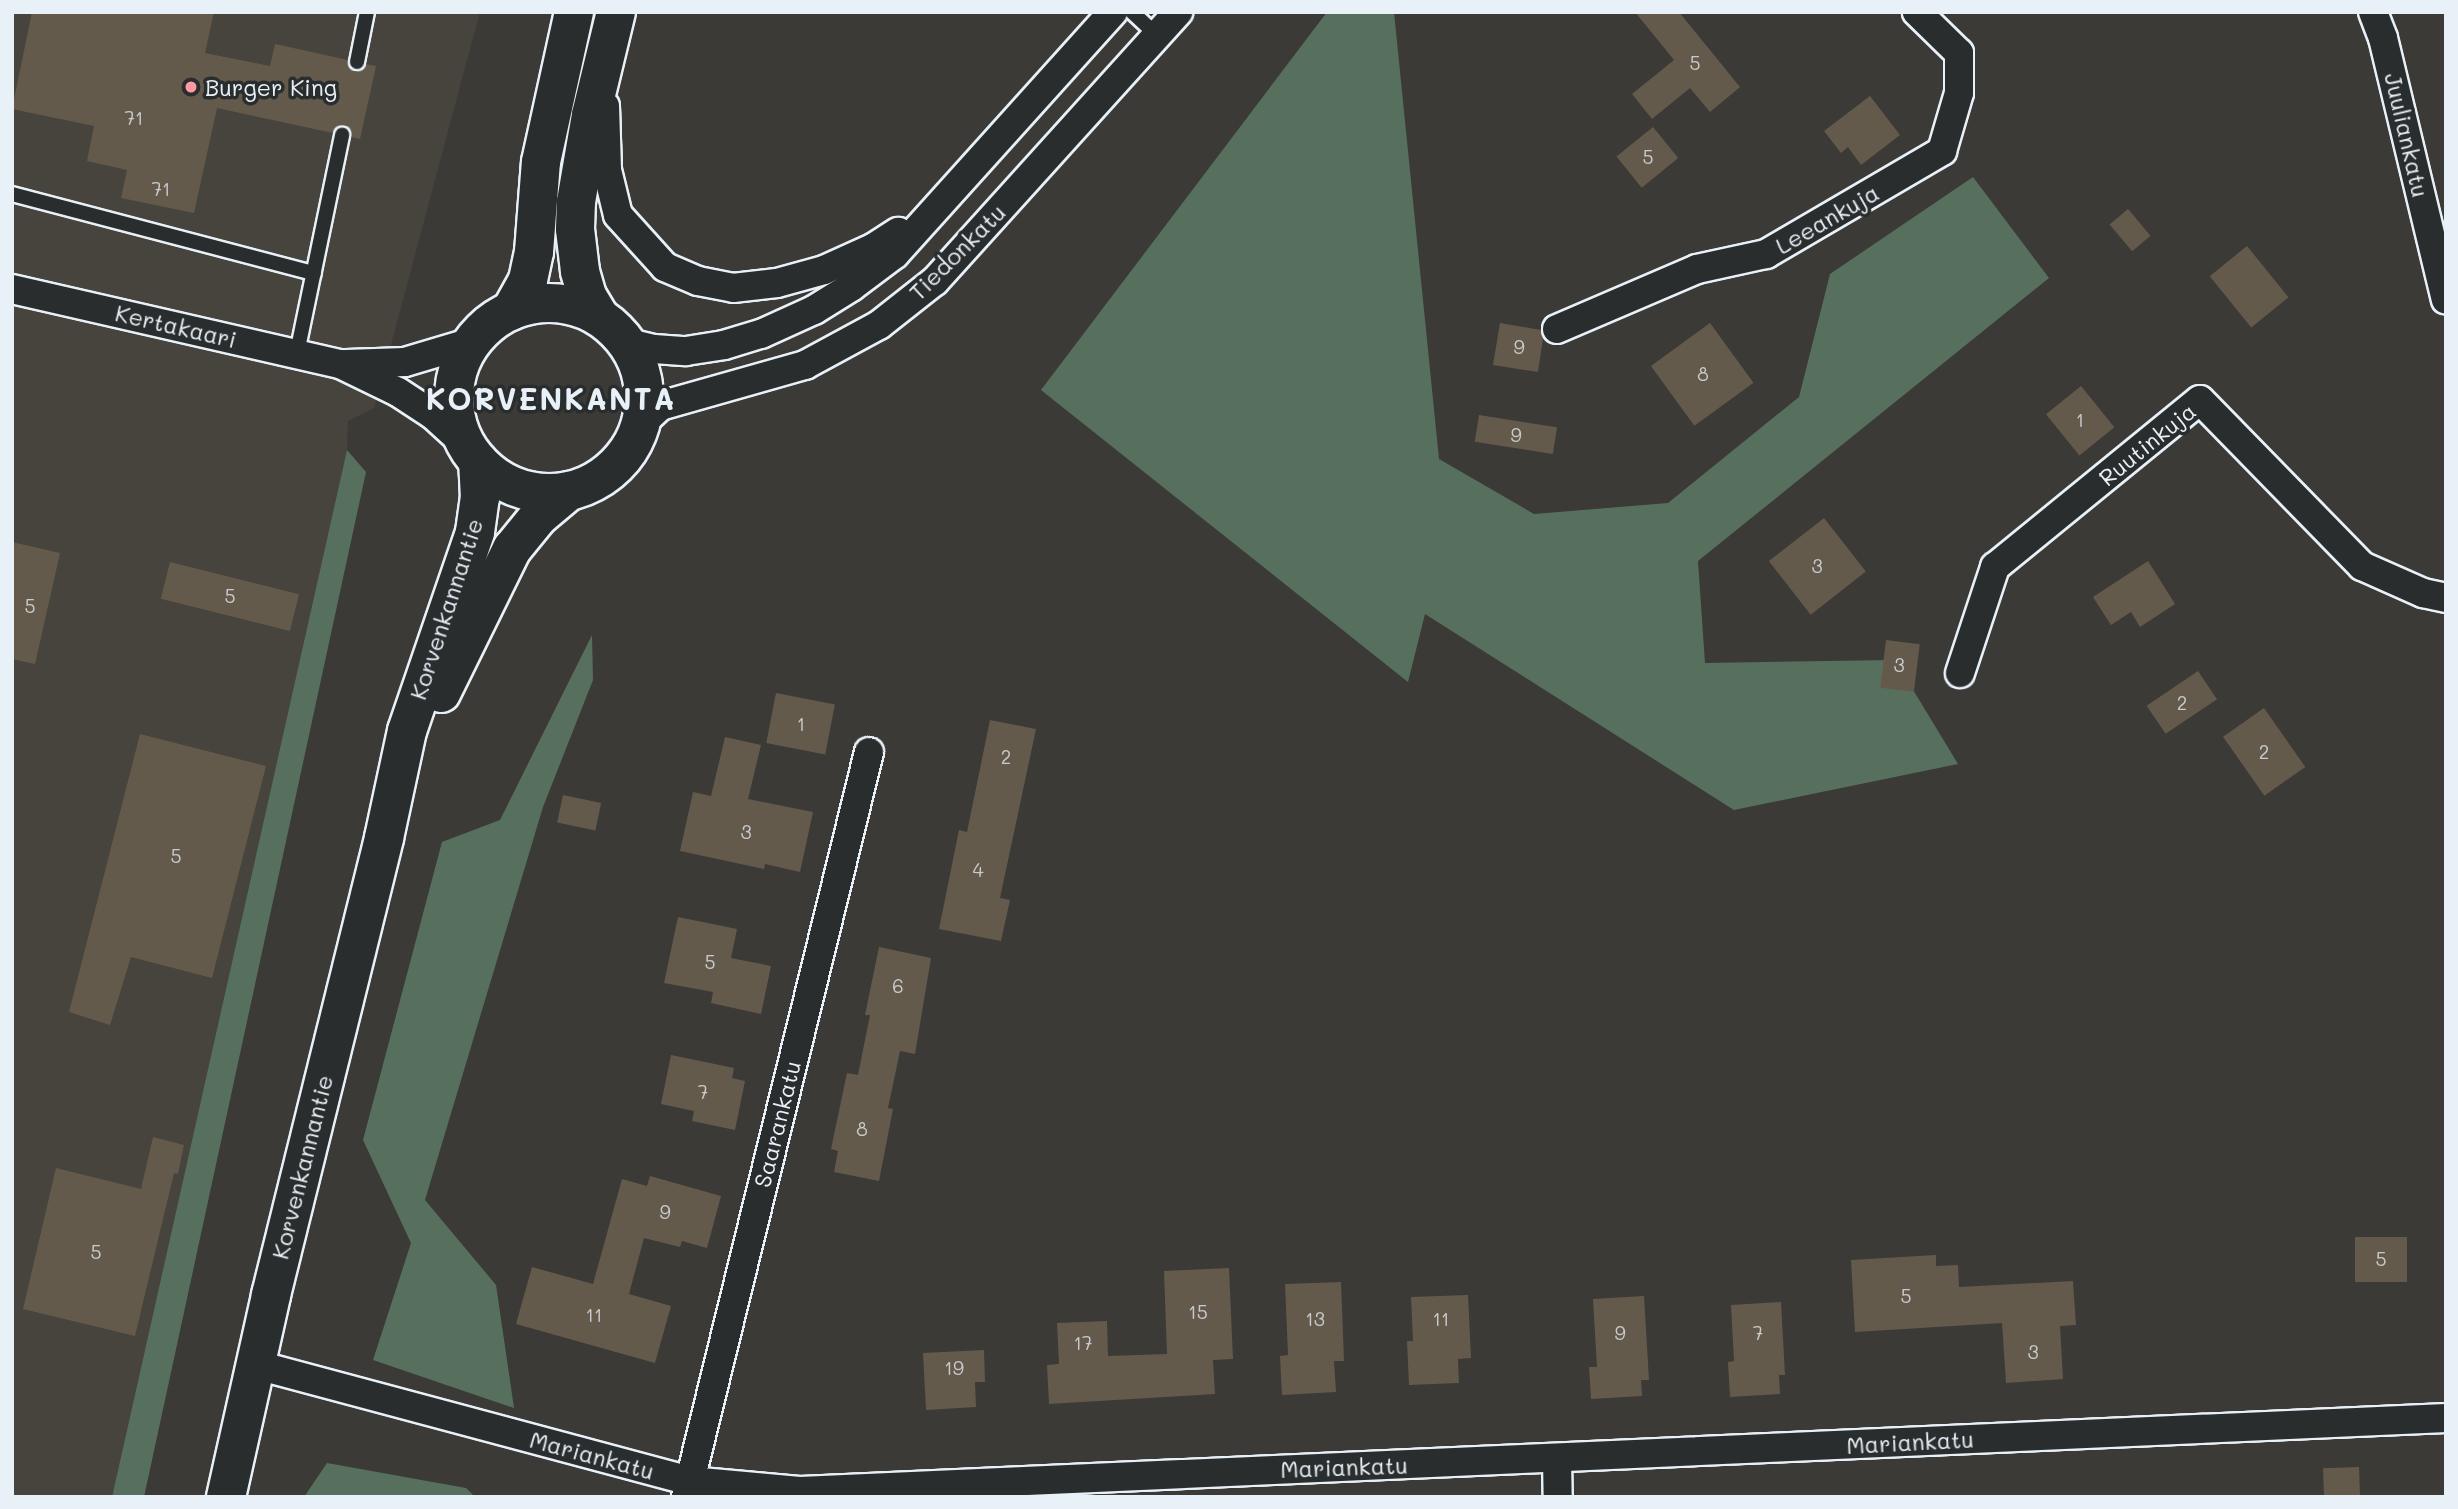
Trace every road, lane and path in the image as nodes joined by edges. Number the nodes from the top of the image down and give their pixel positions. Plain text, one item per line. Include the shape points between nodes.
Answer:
1 (367, 12) edge
2 (574, 12) edge
3 (1113, 12) edge
4 (1132, 12) edge
5 (1178, 12) edge
6 (1917, 12) edge
7 (2373, 12) edge
8 (613, 28) edge
9 (1158, 36) junction
10 (357, 62) dead end
11 (342, 135) dead end
12 (12, 194) edge
13 (942, 204) junction
14 (314, 273) junction
15 (12, 289) edge
16 (2446, 300) edge
17 (512, 310) junction
18 (599, 316) junction
19 (1557, 329) dead end
20 (472, 342) junction
21 (628, 343) junction
22 (297, 353) junction
23 (340, 364) junction
24 (641, 424) junction
25 (472, 453) junction
26 (569, 491) junction
27 (2446, 598) edge
28 (1960, 673) dead end
29 (869, 752) dead end
30 (384, 838) junction
31 (257, 1365) junction
32 (2446, 1418) edge
33 (1557, 1458) junction
34 (688, 1489) edge
35 (226, 1497) edge
36 (1558, 1497) edge

1 - 10 lane
2 - 17 main road via 541,162 530,271
3 - 13 street, Tiedonkatu
4 - 9 lane
5 - 9 street, Tiedonkatu
6 - 19 street, Leeankuja via 1959,53 1959,93 1942,150 1766,254 1697,269
7 - 16 street, Juuliankatu via 2384,38
8 - 13 street, Tiedonkatu via 604,124 607,170 618,215 665,267 698,281 733,288 777,284 873,248
8 - 18 main road via 580,171 575,229 587,296
9 - 24 street, Tiedonkatu via 935,281 879,325 805,365 660,406
11 - 14 lane
12 - 14 lane
13 - 21 street, Tiedonkatu via 895,254 814,310 724,345 685,351
14 - 22 lane
15 - 22 street, Kertakaari
17 - 18 main road via 541,303 571,305
17 - 20 main road via 490,323
18 - 21 main road
20 - 23 street, Kertakaari via 405,362
20 - 25 main road via 459,366 454,393 457,420
21 - 24 main road via 645,396
22 - 23 street, Kertakaari
23 - 25 street, Kertakaari via 433,415
24 - 26 main road via 615,468
25 - 26 main road via 497,478 520,489
25 - 30 main road, Korvenkannantie via 480,498 475,533 407,731
26 - 30 main road, Korvenkannantie via 538,517 512,549 422,735
27 - 28 street, Ruutinkuja via 2423,593 2362,566 2200,400 1995,567
29 - 34 street, Saarankatu
30 - 31 main road, Korvenkannantie
31 - 34 street, Mariankatu
31 - 35 main road, Korvenkannantie
32 - 33 street, Mariankatu
33 - 34 street, Mariankatu via 800,1491
33 - 36 street

